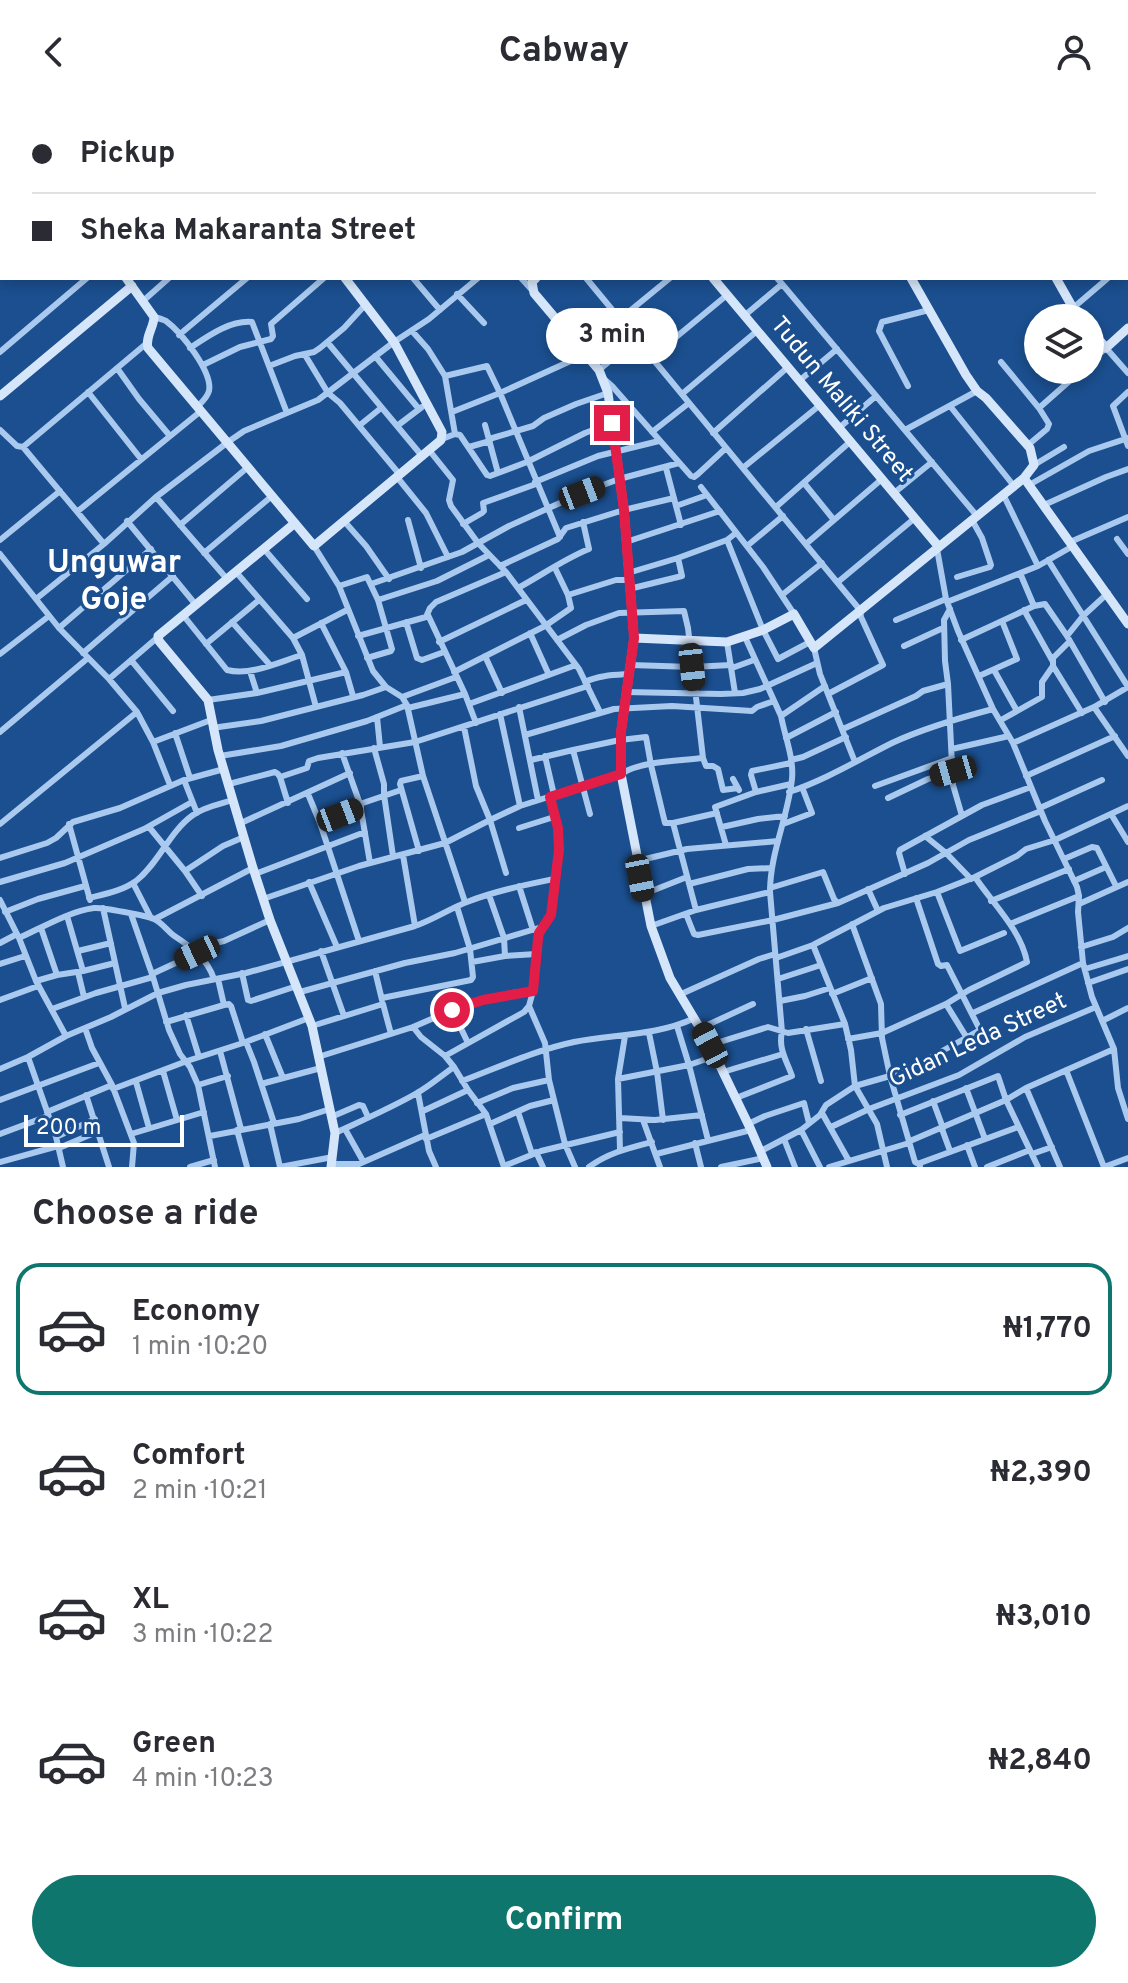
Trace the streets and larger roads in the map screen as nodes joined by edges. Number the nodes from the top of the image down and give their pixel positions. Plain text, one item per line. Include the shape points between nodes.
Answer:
1 (85, 280) edge
2 (167, 280) edge
3 (245, 280) edge
4 (322, 280) edge
5 (347, 280) edge
6 (415, 280) edge
7 (475, 280) edge
8 (523, 280) edge
9 (534, 280) edge
10 (591, 280) edge
11 (668, 280) edge
12 (715, 280) edge
13 (912, 280) edge
14 (1057, 280) edge
15 (1106, 280) edge
16 (780, 281) edge
17 (129, 282) edge
18 (534, 293) junction
19 (457, 294) junction
20 (727, 295) junction
21 (143, 301) junction
22 (366, 304) junction
23 (1071, 304) edge
24 (1078, 304) edge
25 (440, 310) junction
26 (929, 310) junction
27 (744, 316) junction
28 (154, 317) junction
29 (620, 319) junction
30 (484, 323) dead end
31 (1128, 328) edge
32 (412, 331) junction
33 (757, 331) junction
34 (179, 335) junction
35 (636, 339) junction
36 (260, 341) junction
37 (394, 342) junction
38 (147, 343) junction
39 (328, 343) junction
40 (1104, 346) edge
41 (190, 348) junction
42 (1106, 348) junction
43 (837, 349) junction
44 (0, 352) edge
45 (586, 354) junction
46 (305, 355) junction
47 (375, 356) junction
48 (652, 357) junction
49 (1001, 362) dead end
50 (203, 365) junction
51 (269, 366) junction
52 (788, 367) junction
53 (117, 368) junction
54 (1128, 373) edge
55 (353, 374) junction
56 (601, 374) junction
57 (445, 376) junction
58 (799, 381) junction
59 (1066, 384) edge
60 (908, 386) dead end
61 (977, 391) junction
62 (88, 392) junction
63 (1128, 392) edge
64 (328, 393) junction
65 (500, 393) junction
66 (608, 393) junction
67 (682, 394) junction
68 (0, 396) edge
69 (876, 396) junction
70 (689, 403) junction
71 (820, 405) junction
72 (423, 406) junction
73 (950, 406) junction
74 (381, 408) junction
75 (1039, 408) junction
76 (199, 409) junction
77 (452, 412) junction
78 (287, 413) junction
79 (612, 423) junction
80 (360, 425) junction
81 (485, 425) dead end
82 (397, 426) junction
83 (839, 428) junction
84 (0, 430) edge
85 (905, 430) junction
86 (515, 432) junction
87 (652, 432) junction
88 (713, 433) junction
89 (455, 434) junction
90 (170, 436) junction
91 (441, 440) junction
92 (490, 440) junction
93 (659, 441) junction
94 (851, 441) junction
95 (1127, 441) edge
96 (228, 442) junction
97 (1028, 445) junction
98 (23, 447) junction
99 (469, 447) junction
100 (1064, 447) dead end
101 (726, 448) junction
102 (615, 451) junction
103 (425, 453) junction
104 (141, 459) junction
105 (527, 462) junction
106 (932, 462) junction
107 (679, 463) junction
108 (1034, 465) junction
109 (248, 467) junction
110 (744, 467) junction
111 (666, 468) junction
112 (1128, 469) edge
113 (498, 473) junction
114 (399, 476) junction
115 (619, 479) junction
116 (882, 479) junction
117 (1026, 482) junction
118 (536, 483) junction
119 (804, 483) junction
120 (1014, 486) junction
121 (701, 487) dead end
122 (60, 491) junction
123 (894, 493) junction
124 (1003, 494) junction
125 (707, 495) junction
126 (272, 496) junction
127 (156, 497) junction
128 (675, 502) junction
129 (1044, 505) junction
130 (776, 507) junction
131 (547, 508) junction
132 (624, 510) junction
133 (78, 511) junction
134 (720, 511) junction
135 (783, 516) junction
136 (1128, 517) edge
137 (915, 518) junction
138 (975, 518) junction
139 (408, 520) dead end
140 (834, 520) junction
141 (127, 521) junction
142 (344, 521) junction
143 (583, 522) junction
144 (295, 523) junction
145 (463, 524) junction
146 (180, 525) junction
147 (681, 525) junction
148 (736, 533) junction
149 (560, 537) junction
150 (1117, 539) dead end
151 (0, 540) edge
152 (727, 540) junction
153 (626, 542) junction
154 (478, 543) junction
155 (104, 544) junction
156 (806, 544) junction
157 (1072, 544) junction
158 (314, 546) junction
159 (747, 546) junction
160 (938, 548) junction
161 (151, 549) junction
162 (264, 549) junction
163 (204, 553) junction
164 (0, 554) edge
165 (1128, 554) edge
166 (489, 555) junction
167 (448, 557) junction
168 (678, 558) junction
169 (1048, 560) junction
170 (822, 563) junction
171 (500, 566) junction
172 (1038, 566) junction
173 (421, 568) junction
174 (555, 568) junction
175 (236, 572) junction
176 (506, 572) junction
177 (1020, 573) junction
178 (173, 576) junction
179 (957, 577) dead end
180 (227, 579) junction
181 (389, 579) junction
182 (629, 580) junction
183 (838, 582) junction
184 (371, 584) junction
185 (339, 586) junction
186 (518, 588) junction
187 (1108, 593) junction
188 (568, 595) junction
189 (782, 595) junction
190 (36, 599) junction
191 (307, 599) dead end
192 (259, 600) junction
193 (378, 600) junction
194 (526, 600) junction
195 (948, 603) junction
196 (196, 605) junction
197 (1034, 606) junction
198 (347, 610) junction
199 (860, 610) junction
200 (1024, 610) junction
201 (631, 611) junction
202 (794, 614) junction
203 (183, 615) junction
204 (428, 615) junction
205 (49, 616) junction
206 (1083, 616) junction
207 (896, 620) dead end
208 (1002, 621) junction
209 (232, 622) junction
210 (406, 622) junction
211 (321, 623) junction
212 (1128, 624) edge
213 (545, 626) junction
214 (59, 628) junction
215 (387, 628) junction
216 (943, 628) junction
217 (763, 630) junction
218 (530, 633) junction
219 (158, 636) junction
220 (358, 636) junction
221 (745, 637) junction
222 (293, 638) junction
223 (634, 638) junction
224 (1068, 638) junction
225 (557, 640) junction
226 (689, 640) junction
227 (961, 640) junction
228 (439, 642) junction
229 (727, 642) junction
230 (206, 644) junction
231 (812, 645) junction
232 (904, 646) dead end
233 (1, 652) edge
234 (444, 652) junction
235 (302, 655) junction
236 (86, 656) junction
237 (485, 656) junction
238 (367, 658) junction
239 (778, 659) junction
240 (131, 660) junction
241 (754, 660) junction
242 (817, 663) junction
243 (1053, 663) junction
244 (270, 665) junction
245 (576, 665) junction
246 (692, 667) junction
247 (731, 667) junction
248 (630, 670) junction
249 (994, 670) junction
250 (250, 671) junction
251 (346, 672) junction
252 (455, 675) junction
253 (549, 675) junction
254 (788, 676) junction
255 (979, 676) junction
256 (109, 679) junction
257 (310, 681) junction
258 (587, 684) junction
259 (948, 684) junction
260 (767, 685) junction
261 (386, 687) junction
262 (1126, 689) edge
263 (826, 690) junction
264 (626, 692) junction
265 (257, 693) junction
266 (502, 693) junction
267 (695, 693) junction
268 (735, 693) junction
269 (465, 694) junction
270 (353, 696) junction
271 (402, 697) junction
272 (1128, 698) edge
273 (208, 700) junction
274 (774, 701) junction
275 (1105, 702) junction
276 (469, 704) junction
277 (408, 706) junction
278 (316, 707) junction
279 (519, 707) junction
280 (696, 707) junction
281 (1094, 707) junction
282 (624, 709) junction
283 (993, 709) junction
284 (173, 711) dead end
285 (1017, 711) junction
286 (137, 712) junction
287 (600, 712) junction
288 (836, 712) junction
289 (1082, 713) junction
290 (500, 714) junction
291 (781, 716) junction
292 (377, 717) junction
293 (949, 720) junction
294 (1001, 720) junction
295 (476, 723) junction
296 (212, 724) junction
297 (464, 727) junction
298 (843, 729) junction
299 (0, 732) edge
300 (175, 733) junction
301 (525, 735) junction
302 (1115, 736) junction
303 (846, 737) junction
304 (786, 738) junction
305 (620, 740) junction
306 (1011, 740) junction
307 (153, 742) junction
308 (415, 742) junction
309 (377, 748) junction
310 (952, 749) junction
311 (573, 750) junction
312 (342, 753) junction
313 (220, 756) junction
314 (545, 756) junction
315 (1128, 756) edge
316 (703, 758) junction
317 (952, 758) junction
318 (531, 760) junction
319 (791, 762) junction
320 (855, 762) junction
321 (651, 765) junction
322 (224, 769) junction
323 (953, 771) junction
324 (350, 773) junction
325 (621, 774) junction
326 (423, 776) junction
327 (1026, 776) junction
328 (280, 777) junction
329 (187, 779) junction
330 (733, 779) dead end
331 (1102, 780) dead end
332 (229, 784) junction
333 (170, 785) junction
334 (583, 786) junction
335 (875, 786) dead end
336 (802, 787) junction
337 (1031, 787) junction
338 (738, 788) junction
339 (790, 788) junction
340 (401, 790) junction
341 (756, 792) junction
342 (308, 794) junction
343 (384, 795) junction
344 (552, 796) junction
345 (742, 797) junction
346 (888, 798) dead end
347 (233, 800) junction
348 (538, 800) junction
349 (192, 802) junction
350 (288, 803) junction
351 (360, 805) junction
352 (520, 806) junction
353 (1128, 806) edge
354 (1040, 810) junction
355 (197, 813) junction
356 (717, 813) junction
357 (590, 814) dead end
358 (1111, 814) junction
359 (962, 816) junction
360 (554, 817) junction
361 (490, 820) junction
362 (784, 820) junction
363 (241, 823) junction
364 (320, 823) junction
365 (673, 823) junction
366 (0, 824) edge
367 (69, 824) junction
368 (149, 827) junction
369 (722, 827) junction
370 (519, 828) dead end
371 (365, 832) junction
372 (245, 836) junction
373 (925, 836) junction
374 (1055, 840) junction
375 (778, 841) junction
376 (1128, 842) edge
377 (445, 843) junction
378 (726, 845) junction
379 (164, 846) junction
380 (328, 846) junction
381 (680, 850) junction
382 (419, 851) junction
383 (946, 853) junction
384 (1, 854) edge
385 (403, 855) junction
386 (393, 856) junction
387 (78, 857) junction
388 (1064, 859) junction
389 (637, 861) junction
390 (370, 863) junction
391 (1106, 867) junction
392 (772, 868) junction
393 (1069, 869) junction
394 (185, 871) junction
395 (254, 871) junction
396 (336, 873) junction
397 (506, 873) dead end
398 (905, 874) junction
399 (973, 878) junction
400 (554, 879) junction
401 (688, 881) junction
402 (1074, 881) junction
403 (0, 882) edge
404 (309, 882) junction
405 (1128, 882) edge
406 (133, 883) junction
407 (85, 886) junction
408 (519, 886) junction
409 (1116, 886) junction
410 (868, 889) junction
411 (770, 890) junction
412 (937, 892) junction
413 (644, 894) junction
414 (489, 895) junction
415 (202, 896) junction
416 (89, 898) junction
417 (916, 898) junction
418 (263, 899) junction
419 (0, 900) edge
420 (1079, 900) junction
421 (991, 901) junction
422 (465, 902) junction
423 (838, 903) junction
424 (457, 907) junction
425 (91, 908) junction
426 (103, 908) junction
427 (696, 910) junction
428 (878, 911) junction
429 (5, 912) junction
430 (131, 914) junction
431 (686, 914) junction
432 (67, 916) junction
433 (153, 919) junction
434 (270, 920) junction
435 (773, 920) junction
436 (852, 924) junction
437 (1010, 924) junction
438 (415, 926) junction
439 (651, 926) junction
440 (542, 927) junction
441 (41, 928) junction
442 (1128, 928) edge
443 (533, 930) junction
444 (1004, 933) dead end
445 (18, 936) junction
446 (504, 938) junction
447 (359, 941) junction
448 (0, 943) edge
449 (111, 943) junction
450 (813, 945) junction
451 (337, 947) junction
452 (1081, 947) junction
453 (470, 949) junction
454 (78, 951) junction
455 (196, 951) junction
456 (321, 951) junction
457 (536, 954) junction
458 (25, 956) junction
459 (505, 956) junction
460 (776, 956) junction
461 (1128, 956) edge
462 (286, 961) junction
463 (472, 962) junction
464 (115, 963) junction
465 (0, 964) edge
466 (821, 965) junction
467 (1084, 966) junction
468 (1128, 969) edge
469 (375, 971) junction
470 (80, 972) junction
471 (242, 973) junction
472 (57, 975) junction
473 (152, 976) junction
474 (872, 978) junction
475 (216, 979) junction
476 (778, 979) junction
477 (332, 983) junction
478 (1088, 983) junction
479 (37, 984) junction
480 (120, 986) junction
481 (298, 989) junction
482 (533, 991) junction
483 (831, 991) junction
484 (158, 993) junction
485 (963, 994) junction
486 (679, 995) junction
487 (84, 997) junction
488 (0, 1000) edge
489 (382, 1001) junction
490 (780, 1001) junction
491 (753, 1004) dead end
492 (946, 1004) junction
493 (224, 1005) junction
494 (529, 1006) junction
495 (1096, 1007) junction
496 (125, 1008) junction
497 (1128, 1008) edge
498 (52, 1009) junction
499 (452, 1010) junction
500 (973, 1013) junction
501 (186, 1015) junction
502 (344, 1016) junction
503 (695, 1018) junction
504 (1102, 1021) junction
505 (166, 1022) junction
506 (311, 1022) junction
507 (845, 1024) junction
508 (677, 1026) junction
509 (413, 1027) junction
510 (85, 1028) junction
511 (701, 1028) junction
512 (806, 1029) junction
513 (782, 1032) junction
514 (649, 1033) junction
515 (882, 1033) junction
516 (265, 1034) junction
517 (391, 1034) junction
518 (66, 1036) junction
519 (625, 1036) junction
520 (967, 1038) junction
521 (848, 1039) junction
522 (244, 1043) junction
523 (468, 1043) junction
524 (710, 1045) junction
525 (547, 1049) junction
526 (1114, 1049) junction
527 (220, 1051) junction
528 (783, 1054) junction
529 (445, 1056) junction
530 (715, 1056) junction
531 (28, 1057) junction
532 (199, 1057) junction
533 (318, 1057) junction
534 (187, 1061) junction
535 (99, 1063) junction
536 (689, 1065) junction
537 (454, 1067) junction
538 (321, 1068) junction
539 (0, 1069) edge
540 (1066, 1070) junction
541 (163, 1071) junction
542 (657, 1072) junction
543 (723, 1072) junction
544 (228, 1076) junction
545 (890, 1076) junction
546 (283, 1078) junction
547 (618, 1079) junction
548 (549, 1080) junction
549 (462, 1081) junction
550 (821, 1081) dead end
551 (136, 1082) junction
552 (1128, 1083) edge
553 (261, 1084) junction
554 (198, 1085) junction
555 (39, 1086) junction
556 (855, 1086) junction
557 (112, 1087) junction
558 (966, 1088) junction
559 (1026, 1088) junction
560 (1118, 1088) junction
561 (468, 1090) junction
562 (418, 1093) junction
563 (86, 1095) junction
564 (736, 1098) junction
565 (0, 1100) edge
566 (554, 1100) junction
567 (896, 1100) junction
568 (1006, 1100) junction
569 (933, 1101) junction
570 (477, 1103) junction
571 (869, 1109) junction
572 (423, 1111) junction
573 (204, 1112) junction
574 (518, 1112) junction
575 (330, 1113) junction
576 (822, 1113) junction
577 (48, 1114) junction
578 (486, 1114) junction
579 (976, 1114) junction
580 (702, 1115) junction
581 (900, 1115) junction
582 (368, 1117) junction
583 (620, 1118) junction
584 (95, 1119) junction
585 (1128, 1119) edge
586 (177, 1120) junction
587 (643, 1120) junction
588 (663, 1120) junction
589 (809, 1123) junction
590 (272, 1124) junction
591 (490, 1124) junction
592 (750, 1127) junction
593 (831, 1127) junction
594 (1018, 1127) junction
595 (149, 1128) junction
596 (943, 1128) junction
597 (239, 1130) junction
598 (801, 1130) junction
599 (99, 1131) junction
600 (340, 1131) junction
601 (620, 1132) junction
602 (0, 1134) edge
603 (131, 1134) junction
604 (210, 1136) junction
605 (56, 1137) junction
606 (426, 1137) junction
607 (784, 1139) junction
608 (985, 1139) junction
609 (708, 1140) junction
610 (652, 1142) junction
611 (695, 1143) junction
612 (909, 1143) junction
613 (565, 1144) junction
614 (967, 1145) junction
615 (59, 1147) junction
616 (1052, 1147) junction
617 (620, 1150) junction
618 (950, 1151) junction
619 (883, 1152) junction
620 (1031, 1152) junction
621 (534, 1153) junction
622 (656, 1154) junction
623 (16, 1158) junction
624 (1128, 1158) edge
625 (764, 1159) edge
626 (0, 1162) edge
627 (332, 1163) edge
628 (215, 1164) edge
629 (361, 1164) edge
630 (845, 1164) edge
631 (504, 1166) edge
632 (732, 1166) edge
633 (920, 1166) edge
634 (18, 1167) edge
635 (63, 1167) edge
636 (109, 1167) edge
637 (132, 1167) edge
638 (190, 1167) edge
639 (247, 1167) edge
640 (436, 1167) edge
641 (543, 1167) edge
642 (575, 1167) edge
643 (589, 1167) edge
644 (660, 1167) edge
645 (701, 1167) edge
646 (721, 1167) edge
647 (795, 1167) edge
648 (820, 1167) edge
649 (829, 1167) edge
650 (887, 1167) edge
651 (975, 1167) edge
652 (987, 1167) edge
653 (1038, 1167) edge
654 (1060, 1167) edge
655 (1104, 1167) edge

1 - 44 street
2 - 21 street
3 - 34 street
4 - 36 street via 271,324 272,337
5 - 22 street
6 - 25 street
7 - 19 street
8 - 18 street
9 - 18 street
10 - 29 street
11 - 29 street
12 - 20 street, Tudun Maliki Street
13 - 26 street
14 - 23 street
15 - 24 street
16 - 27 street
16 - 43 street
17 - 21 street
17 - 68 street
18 - 45 street
19 - 25 street
19 - 30 street
20 - 27 street, Tudun Maliki Street
20 - 48 street
21 - 28 street
22 - 37 street
22 - 39 street
25 - 32 street
26 - 60 street via 880,325
26 - 61 street
27 - 33 street, Tudun Maliki Street
28 - 34 street
28 - 38 street
29 - 35 street
31 - 42 street
32 - 37 street
32 - 57 street
33 - 52 street, Tudun Maliki Street
33 - 67 street
34 - 41 street
35 - 48 street
35 - 56 street
36 - 41 street via 248,321
36 - 50 street
36 - 51 street
37 - 47 street
37 - 72 street
38 - 53 street
38 - 76 street
39 - 46 street
39 - 55 street
40 - 42 street
41 - 50 street
42 - 54 street
43 - 58 street
43 - 69 street
45 - 56 street
45 - 65 street
46 - 51 street
46 - 64 street
47 - 55 street
47 - 72 street
48 - 67 street
49 - 75 street
50 - 76 street via 209,391
51 - 78 street
52 - 58 street, Tudun Maliki Street
52 - 88 street
53 - 62 street
53 - 90 street
55 - 64 street
55 - 74 street
56 - 66 street
56 - 87 street
57 - 65 street via 485,366
57 - 77 street
58 - 71 street, Tudun Maliki Street
59 - 75 street
61 - 73 street
61 - 97 street
62 - 98 street
62 - 104 street
63 - 95 street via 1113,406
64 - 78 street
64 - 80 street
65 - 77 street
65 - 86 street
66 - 79 street
66 - 86 street
67 - 70 street
69 - 83 street
69 - 85 street
70 - 87 street
70 - 88 street
71 - 83 street, Tudun Maliki Street
71 - 110 street
72 - 82 street
72 - 91 street via 442,432
73 - 85 street
73 - 120 street
74 - 80 street
74 - 82 street
75 - 97 street via 1049,427
76 - 90 street
76 - 96 street
77 - 89 street
78 - 96 street
79 - 102 street
79 - 105 street
80 - 114 street
81 - 92 street
82 - 103 street
83 - 94 street, Tudun Maliki Street
84 - 98 street
85 - 106 street
86 - 92 street
86 - 105 street
87 - 93 street
88 - 101 street
89 - 91 street
89 - 99 street
90 - 104 street
91 - 103 street
92 - 99 street
92 - 113 street
93 - 102 street
93 - 107 street
94 - 116 street, Tudun Maliki Street
94 - 119 street
95 - 117 street via 1086,452
96 - 109 street
96 - 127 street
97 - 108 street
98 - 122 street
99 - 113 street via 487,475
100 - 108 street
101 - 107 street via 694,477
101 - 110 street
102 - 115 street
102 - 118 street
103 - 114 street
103 - 145 street via 453,480 449,500
104 - 133 street
105 - 113 street
105 - 118 street
106 - 123 street
106 - 138 street
107 - 111 street
108 - 117 street
109 - 126 street
109 - 146 street
110 - 130 street
111 - 115 street
111 - 128 street
112 - 129 street
114 - 142 street
114 - 167 street
115 - 131 street
115 - 132 street
116 - 123 street, Tudun Maliki Street
116 - 140 street
117 - 120 street
117 - 129 street
118 - 131 street
118 - 145 street via 483,503 484,511
119 - 130 street
119 - 140 street
120 - 124 street
121 - 125 street
122 - 133 street
122 - 151 street
123 - 137 street, Tudun Maliki Street
124 - 138 street
124 - 172 street
125 - 128 street
125 - 134 street
126 - 144 street
126 - 163 street
127 - 141 street
127 - 146 street
128 - 132 street
128 - 147 street
129 - 157 street
130 - 135 street
131 - 149 street
131 - 154 street
132 - 143 street
132 - 153 street
133 - 155 street
134 - 147 street
134 - 148 street
135 - 156 street
135 - 159 street
136 - 157 street
137 - 160 street, Tudun Maliki Street
137 - 183 street
138 - 160 street
138 - 179 street via 991,565
139 - 173 street
140 - 156 street
141 - 155 street
141 - 161 street
142 - 158 street
142 - 181 street
143 - 149 street via 566,528
143 - 174 street via 590,548
144 - 158 street
144 - 162 street
145 - 154 street
146 - 163 street
147 - 153 street
148 - 152 street
148 - 159 street
149 - 171 street
150 - 165 street
152 - 168 street
152 - 217 street
153 - 182 street
154 - 166 street
154 - 167 street
155 - 190 street
156 - 170 street
157 - 169 street
157 - 187 street
158 - 185 street
159 - 189 street
160 - 195 street
160 - 199 street
161 - 178 street
161 - 214 street
162 - 175 street
162 - 191 street
163 - 180 street
164 - 190 street
166 - 171 street
166 - 193 street via 437,581
167 - 173 street
168 - 182 street
168 - 182 street via 682,576
169 - 172 street
169 - 206 street
170 - 183 street
170 - 189 street
171 - 176 street
172 - 177 street
173 - 181 street
174 - 186 street
174 - 188 street
175 - 180 street
175 - 192 street
176 - 186 street
176 - 204 street via 436,602
177 - 195 street
177 - 197 street
178 - 196 street
178 - 236 street
180 - 196 street
181 - 184 street
182 - 188 street
182 - 201 street
183 - 199 street
184 - 185 street via 365,577
184 - 193 street
185 - 198 street
186 - 194 street
187 - 206 street
187 - 212 street
188 - 213 street via 571,608
189 - 202 street
190 - 205 street
192 - 209 street
192 - 222 street
193 - 215 street
194 - 213 street
194 - 228 street
195 - 207 street
195 - 216 street
195 - 227 street
196 - 203 street
197 - 200 street
197 - 224 street via 1045,604
198 - 211 street
198 - 220 street
199 - 231 street
199 - 263 street via 883,665
200 - 208 street
200 - 243 street
201 - 223 street
201 - 225 street
201 - 226 street via 684,611
202 - 217 street
202 - 231 street
203 - 219 street
203 - 230 street
204 - 210 street
204 - 228 street
205 - 214 street
205 - 233 street
206 - 224 street
206 - 262 street
208 - 227 street
208 - 249 street via 1018,657
209 - 230 street
209 - 244 street
210 - 215 street
210 - 234 street via 417,658
211 - 222 street
211 - 251 street
213 - 218 street
213 - 225 street
214 - 236 street
215 - 220 street
215 - 238 street via 391,651
216 - 232 street
216 - 259 street
217 - 221 street
217 - 239 street
218 - 237 street
218 - 253 street
219 - 240 street
219 - 273 street
220 - 238 street
221 - 229 street
221 - 241 street
222 - 235 street
223 - 226 street
223 - 248 street
224 - 243 street
224 - 275 street
225 - 245 street
226 - 229 street
226 - 246 street
227 - 255 street
228 - 234 street
229 - 247 street
230 - 250 street via 227,670
231 - 239 street
231 - 242 street
234 - 252 street
235 - 244 street
235 - 257 street
236 - 256 street
236 - 299 street
237 - 252 street
237 - 266 street
238 - 261 street
239 - 254 street
240 - 256 street
240 - 284 street
241 - 247 street
241 - 260 street
242 - 254 street
242 - 263 street
243 - 285 street via 1042,682 1042,697
243 - 289 street
244 - 250 street
245 - 253 street
245 - 258 street
246 - 247 street
246 - 248 street
246 - 267 street
247 - 268 street
248 - 258 street
248 - 264 street
249 - 255 street
249 - 285 street
250 - 265 street
251 - 257 street
251 - 270 street
252 - 269 street
252 - 271 street
253 - 266 street
254 - 260 street
255 - 283 street
256 - 286 street
257 - 265 street
257 - 278 street
258 - 279 street
258 - 287 street
259 - 293 street
259 - 298 street
260 - 268 street
260 - 274 street
261 - 270 street
261 - 271 street
262 - 272 street
262 - 275 street
263 - 288 street
263 - 291 street
264 - 267 street
264 - 282 street
265 - 273 street
266 - 276 street
267 - 268 street
267 - 280 street
269 - 276 street
269 - 277 street
270 - 278 street
271 - 277 street
273 - 296 street
274 - 280 street via 752,711
274 - 291 street
275 - 281 street
276 - 295 street
277 - 292 street
277 - 308 street
278 - 296 street via 261,721
279 - 290 street
279 - 301 street
280 - 282 street
280 - 316 street
281 - 289 street
281 - 302 street
282 - 287 street
282 - 305 street
283 - 293 street
283 - 294 street
285 - 294 street
286 - 307 street
286 - 366 street
287 - 301 street
288 - 298 street
288 - 304 street
289 - 306 street
290 - 295 street
290 - 352 street
291 - 304 street
292 - 309 street
292 - 313 street via 281,746
293 - 310 street
293 - 320 street
294 - 306 street
295 - 297 street
296 - 300 street
296 - 313 street
297 - 308 street
297 - 361 street via 476,786
298 - 303 street
300 - 307 street
300 - 329 street
301 - 318 street
302 - 315 street
302 - 327 street
303 - 319 street
303 - 320 street
304 - 319 street
305 - 311 street
305 - 321 street via 646,737
305 - 325 street
306 - 310 street
306 - 327 street
307 - 333 street
308 - 309 street
308 - 326 street
309 - 312 street
309 - 343 street
310 - 317 street
311 - 314 street
311 - 334 street
312 - 324 street
312 - 328 street via 310,760 307,768
313 - 322 street
314 - 318 street
314 - 344 street
316 - 321 street
316 - 338 street via 706,766 718,769 723,790
317 - 323 street
317 - 335 street
318 - 348 street
319 - 339 street
319 - 341 street via 752,771
320 - 336 street
321 - 325 street
321 - 365 street via 665,823
322 - 329 street
322 - 332 street
323 - 346 street
323 - 359 street
324 - 342 street
324 - 351 street
325 - 334 street
325 - 389 street
326 - 340 street via 401,781
326 - 377 street
327 - 337 street
328 - 332 street via 275,772
328 - 350 street
329 - 333 street
329 - 349 street
330 - 338 street
331 - 354 street
332 - 347 street
333 - 367 street
334 - 344 street
334 - 357 street
336 - 339 street
336 - 362 street via 812,813
337 - 354 street
337 - 359 street
338 - 345 street
339 - 341 street
339 - 362 street
340 - 343 street
340 - 382 street
341 - 345 street
342 - 350 street
342 - 364 street
343 - 351 street
343 - 386 street
344 - 348 street
344 - 360 street
345 - 356 street via 716,806
347 - 355 street
347 - 363 street
348 - 352 street
349 - 355 street
349 - 368 street
350 - 363 street
351 - 364 street
351 - 371 street
352 - 361 street
353 - 358 street
354 - 374 street
354 - 383 street
355 - 379 street
356 - 365 street
356 - 369 street
358 - 374 street
358 - 376 street
359 - 373 street
360 - 370 street
360 - 400 street via 559,840
361 - 377 street
361 - 397 street
362 - 369 street
362 - 375 street
363 - 372 street
364 - 380 street
365 - 381 street
367 - 384 street via 47,843
367 - 387 street
368 - 379 street
368 - 387 street
369 - 378 street
371 - 380 street
371 - 390 street
372 - 394 street
372 - 395 street
373 - 383 street
373 - 398 street via 899,851
374 - 388 street
374 - 399 street via 1026,849
375 - 378 street
375 - 392 street
377 - 382 street
377 - 422 street
378 - 381 street
379 - 394 street
379 - 406 street
380 - 395 street
380 - 396 street
381 - 389 street
381 - 401 street
382 - 385 street
383 - 398 street
383 - 399 street
385 - 386 street
385 - 438 street
386 - 390 street
387 - 403 street
387 - 407 street
388 - 391 street via 1095,847
388 - 393 street
389 - 413 street
390 - 396 street
391 - 402 street
391 - 409 street
392 - 401 street
392 - 411 street
393 - 402 street
393 - 421 street
394 - 415 street
395 - 415 street
395 - 418 street
396 - 404 street
396 - 447 street
398 - 410 street
399 - 412 street
399 - 421 street
400 - 408 street
400 - 440 street via 551,915
401 - 413 street
401 - 427 street
402 - 420 street
404 - 418 street
404 - 451 street
405 - 409 street
406 - 416 street
406 - 433 street
407 - 416 street
407 - 429 street
408 - 414 street
408 - 443 street
409 - 420 street
410 - 423 street
410 - 428 street
411 - 423 street via 822,872
411 - 427 street
411 - 435 street
412 - 417 street
412 - 444 street via 959,950
413 - 439 street
414 - 422 street
414 - 446 street
415 - 433 street
416 - 425 street
417 - 428 street
417 - 485 street via 938,964 947,965
418 - 434 street
419 - 429 street
420 - 437 street
420 - 452 street
421 - 437 street
422 - 424 street
423 - 435 street
424 - 438 street
424 - 453 street
425 - 426 street
425 - 432 street
426 - 430 street
426 - 449 street
427 - 431 street
428 - 436 street
429 - 445 street
430 - 433 street
430 - 473 street
431 - 435 street via 695,935
431 - 439 street
432 - 441 street
432 - 454 street
433 - 455 street
434 - 455 street
434 - 462 street
435 - 460 street
436 - 450 street
436 - 474 street
437 - 485 street via 1027,962
438 - 447 street
439 - 486 street
440 - 443 street
440 - 457 street
441 - 445 street
441 - 472 street
442 - 452 street
443 - 446 street
445 - 448 street
445 - 458 street
446 - 453 street
446 - 459 street
447 - 451 street
449 - 454 street
449 - 464 street
450 - 460 street
450 - 466 street
451 - 456 street
452 - 467 street
453 - 463 street
453 - 469 street
454 - 470 street
455 - 473 street
455 - 475 street
456 - 462 street
456 - 477 street
457 - 459 street
457 - 482 street
458 - 465 street
458 - 479 street
459 - 463 street
460 - 476 street
460 - 486 street
461 - 467 street
462 - 471 street
462 - 481 street
463 - 489 street via 471,980
464 - 470 street
464 - 480 street
466 - 476 street
466 - 483 street
467 - 478 street
467 - 500 street
468 - 478 street
469 - 477 street
469 - 489 street
470 - 472 street
470 - 487 street
471 - 475 street
471 - 481 street via 251,1001
472 - 479 street
473 - 480 street
473 - 484 street
474 - 483 street
474 - 515 street via 881,1004
475 - 484 street
475 - 493 street
476 - 490 street
477 - 481 street
477 - 502 street
478 - 495 street
479 - 488 street
479 - 498 street
480 - 487 street
480 - 496 street
481 - 506 street
482 - 494 street
482 - 499 street
483 - 490 street
483 - 507 street
484 - 496 street
484 - 505 street
485 - 492 street
485 - 500 street
486 - 503 street
487 - 498 street
489 - 502 street
489 - 517 street
490 - 513 street
491 - 511 street
492 - 515 street
492 - 520 street
493 - 501 street
493 - 522 street via 231,1006
494 - 523 street
494 - 525 street
495 - 504 street
495 - 567 street, Gidan Leda Street
496 - 510 street
497 - 504 street
498 - 518 street
499 - 509 street
499 - 523 street
500 - 520 street via 981,1030
501 - 505 street
501 - 532 street
502 - 506 street
503 - 508 street
503 - 511 street
504 - 526 street
505 - 534 street
506 - 516 street
506 - 533 street
507 - 512 street
507 - 521 street
508 - 514 street
508 - 536 street
509 - 517 street
509 - 529 street
510 - 518 street
510 - 535 street
511 - 524 street
512 - 513 street
512 - 550 street
513 - 524 street via 768,1027
513 - 528 street
514 - 519 street
514 - 542 street
515 - 521 street
515 - 545 street
516 - 522 street
516 - 546 street
517 - 533 street
518 - 531 street
519 - 525 street
519 - 547 street
520 - 545 street
521 - 556 street
522 - 527 street
522 - 553 street
523 - 529 street
524 - 530 street
525 - 548 street
525 - 549 street
526 - 540 street
526 - 560 street
527 - 532 street
527 - 544 street
528 - 543 street
528 - 564 street via 792,1076
529 - 537 street
530 - 536 street
530 - 543 street
531 - 539 street
531 - 555 street
532 - 534 street
533 - 538 street
534 - 541 street
534 - 554 street
535 - 555 street
535 - 557 street
536 - 542 street
536 - 580 street
537 - 549 street
537 - 562 street
538 - 546 street
538 - 575 street
540 - 559 street
540 - 655 street
541 - 551 street
541 - 586 street
542 - 547 street
542 - 588 street
543 - 564 street
544 - 554 street
544 - 597 street
545 - 556 street
545 - 567 street
546 - 553 street
547 - 583 street
548 - 566 street
548 - 570 street
549 - 561 street
551 - 557 street
551 - 595 street
552 - 560 street
553 - 590 street
554 - 573 street
555 - 565 street
555 - 577 street
556 - 571 street
556 - 576 street
557 - 563 street
557 - 603 street
558 - 568 street via 998,1076
558 - 569 street
558 - 579 street
559 - 568 street
559 - 616 street
560 - 585 street
561 - 570 street
561 - 572 street
562 - 572 street
562 - 582 street
563 - 577 street
563 - 584 street
564 - 592 street
566 - 574 street
566 - 613 street
567 - 571 street, Gidan Leda Street
567 - 581 street
568 - 579 street
568 - 594 street
569 - 581 street
569 - 596 street
570 - 578 street
571 - 593 street, Gidan Leda Street
571 - 619 street
572 - 606 street
573 - 586 street
573 - 604 street
574 - 591 street
574 - 621 street
575 - 582 street via 361,1105
575 - 590 street
575 - 600 street
576 - 589 street
576 - 593 street
577 - 602 street
577 - 605 street
578 - 591 street
578 - 606 street
579 - 596 street
579 - 608 street
580 - 588 street
580 - 609 street
581 - 612 street
582 - 600 street
583 - 587 street
583 - 601 street
584 - 599 street
584 - 605 street
586 - 595 street
587 - 588 street
587 - 610 street
589 - 592 street via 804,1103
589 - 598 street
590 - 597 street
590 - 627 street via 280,1167
591 - 631 street
592 - 609 street
592 - 625 street
593 - 630 street
594 - 608 street
594 - 620 street
595 - 603 street
596 - 612 street
596 - 618 street
597 - 604 street
597 - 639 street
598 - 607 street
598 - 648 street
599 - 615 street
599 - 636 street
600 - 627 street
600 - 629 street
601 - 613 street
601 - 617 street
603 - 637 street
604 - 628 street
605 - 615 street
606 - 629 street
606 - 640 street
607 - 625 street
607 - 647 street
608 - 614 street
609 - 611 street
610 - 617 street
610 - 622 street
611 - 622 street
611 - 645 street
612 - 619 street
612 - 633 street
613 - 621 street
613 - 642 street
614 - 618 street
614 - 651 street
615 - 623 street
615 - 635 street
616 - 620 street
616 - 654 street
617 - 643 street
618 - 633 street
619 - 630 street
619 - 650 street
620 - 652 street
620 - 653 street
621 - 631 street
621 - 641 street
622 - 644 street
623 - 626 street
623 - 634 street
624 - 655 street
625 - 632 street
627 - 629 street
628 - 638 street
630 - 649 street
632 - 646 street

